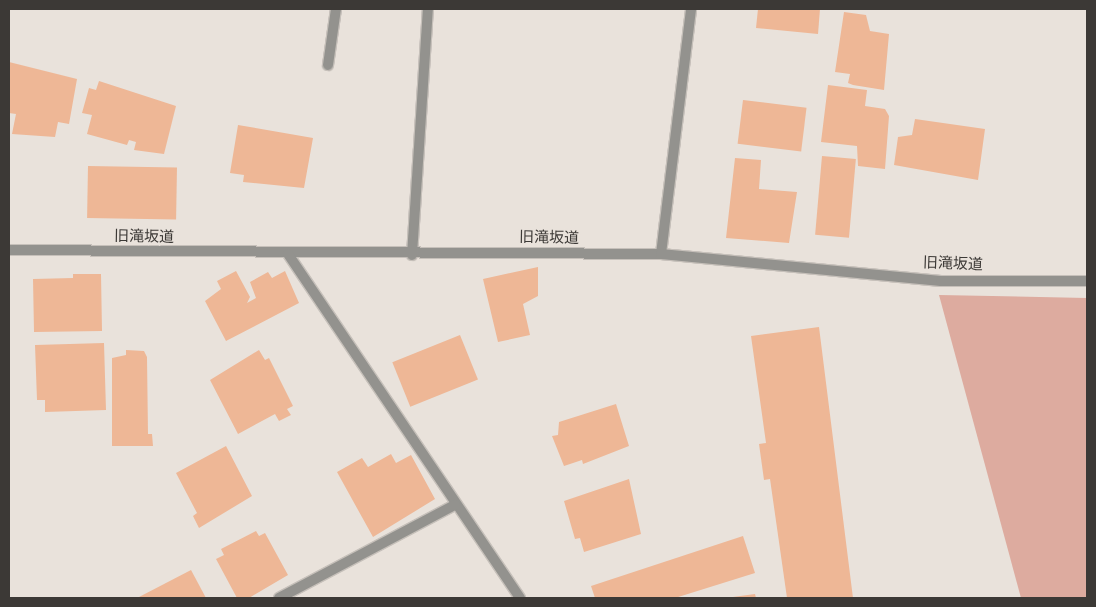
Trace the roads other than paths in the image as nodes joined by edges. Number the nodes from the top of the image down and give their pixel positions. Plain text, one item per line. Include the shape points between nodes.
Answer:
1 (336, 9) edge
2 (428, 9) edge
3 (691, 9) edge
4 (328, 65) dead end
5 (9, 250) edge
6 (288, 254) junction
7 (661, 254) junction
8 (412, 255) junction
9 (1087, 281) edge
10 (455, 505) junction
11 (279, 598) edge
12 (520, 598) edge

1 - 4 street
2 - 8 street
3 - 7 street
5 - 6 street, 旧滝坂道
6 - 8 street, 旧滝坂道
6 - 10 street
7 - 8 street, 旧滝坂道
7 - 9 street, 旧滝坂道 via 941,280
10 - 11 street
10 - 12 street

